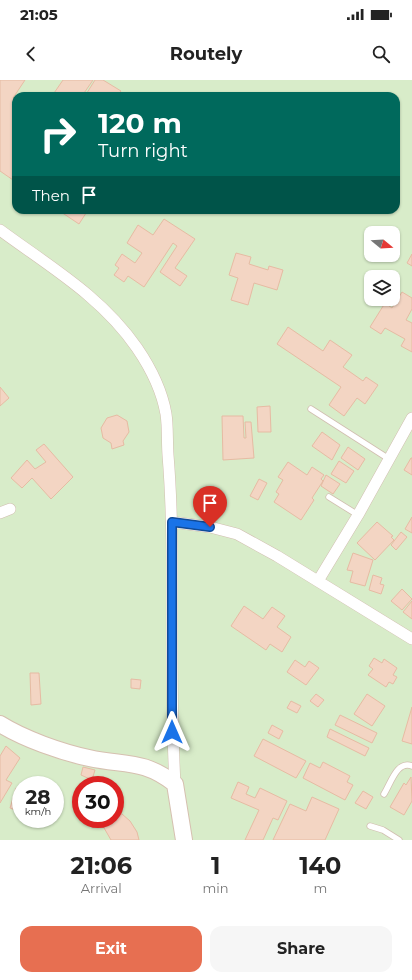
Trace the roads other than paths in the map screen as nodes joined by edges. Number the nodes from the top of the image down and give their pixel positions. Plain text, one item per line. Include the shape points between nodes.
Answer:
1 (0, 230) edge
2 (311, 409) dead end
3 (412, 418) edge
4 (389, 459) junction
5 (329, 497) dead end
6 (358, 515) junction
7 (172, 522) junction
8 (318, 581) junction
9 (412, 639) edge
10 (0, 724) edge
11 (412, 766) edge
12 (175, 784) junction
13 (384, 794) dead end
14 (370, 826) dead end
15 (184, 840) edge
16 (399, 840) edge

1 - 7 street via 87,293 118,322 138,349 155,378 166,413
2 - 4 lane
3 - 4 street
4 - 6 street
5 - 6 lane
6 - 8 street
7 - 8 street via 237,534
7 - 12 street via 172,732
8 - 9 street
10 - 12 street via 44,744 89,758 138,764 160,773
11 - 13 lane via 400,766
12 - 15 street
14 - 16 lane via 383,830

